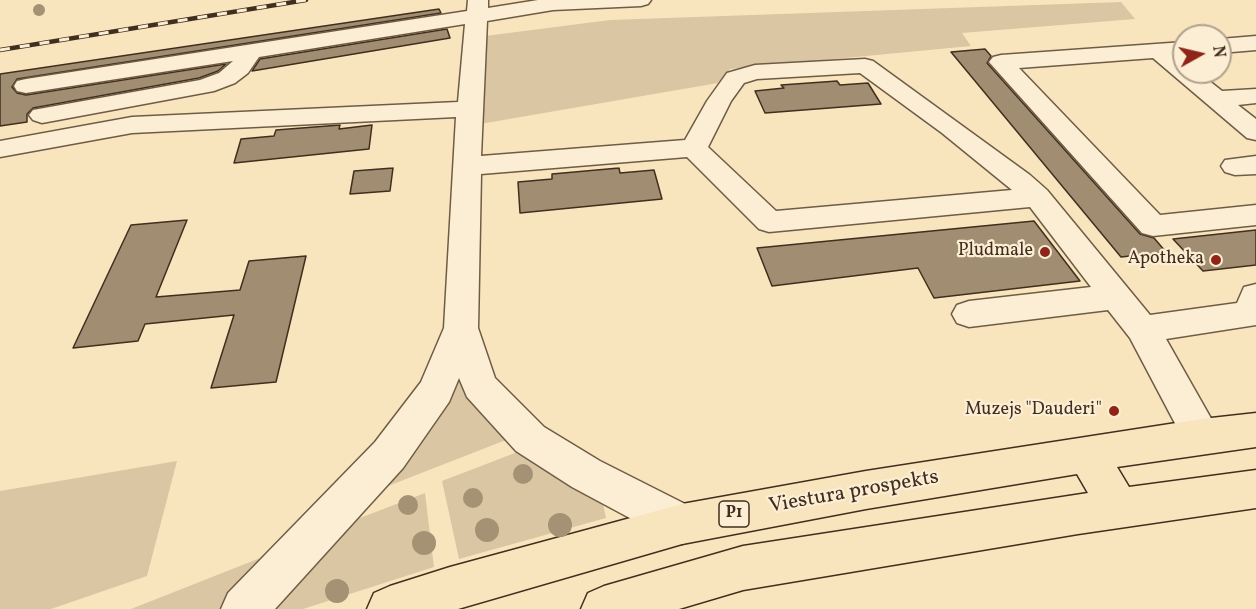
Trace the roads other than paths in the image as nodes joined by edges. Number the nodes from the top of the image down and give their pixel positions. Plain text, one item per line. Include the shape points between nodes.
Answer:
1 (641, 0) edge
2 (478, 8) edge
3 (1256, 43) edge
4 (1232, 45) edge
5 (1172, 50) edge
6 (251, 51) junction
7 (1158, 51) junction
8 (26, 86) dead end
9 (1256, 96) edge
10 (1216, 99) junction
11 (470, 109) junction
12 (42, 115) dead end
13 (1256, 132) edge
14 (0, 148) edge
15 (694, 148) junction
16 (468, 166) junction
17 (1037, 197) junction
18 (1256, 216) edge
19 (1256, 296) edge
20 (1116, 297) junction
21 (969, 314) dead end
22 (461, 328) junction
23 (1142, 329) junction
24 (1256, 430) edge
25 (1202, 436) junction
26 (1087, 454) junction
27 (1256, 489) edge
28 (1119, 508) junction
29 (682, 524) junction
30 (244, 609) edge
31 (390, 609) edge
32 (604, 609) edge

1 - 2 street
2 - 6 street
2 - 11 street
3 - 4 street
5 - 7 street
6 - 8 street
6 - 12 street via 240,68 206,86
7 - 10 street
7 - 18 street via 1001,62 1153,226
9 - 10 street
10 - 13 street
11 - 14 street via 132,125
11 - 16 street
15 - 16 street
15 - 17 street via 769,222
15 - 17 street via 735,78 754,72 865,66
16 - 22 street
17 - 20 street
19 - 23 street via 1250,314
20 - 21 street
20 - 23 street
22 - 29 street via 480,386 530,439 586,474
22 - 30 street via 436,391 389,455
23 - 25 street
24 - 25 main road, Viestura prospekts / P1
25 - 26 main road, Viestura prospekts / P1
26 - 28 main road
26 - 29 main road, Viestura prospekts / P1 via 866,489
27 - 28 main road
28 - 32 main road via 743,568
29 - 31 main road, Viestura prospekts / P1

